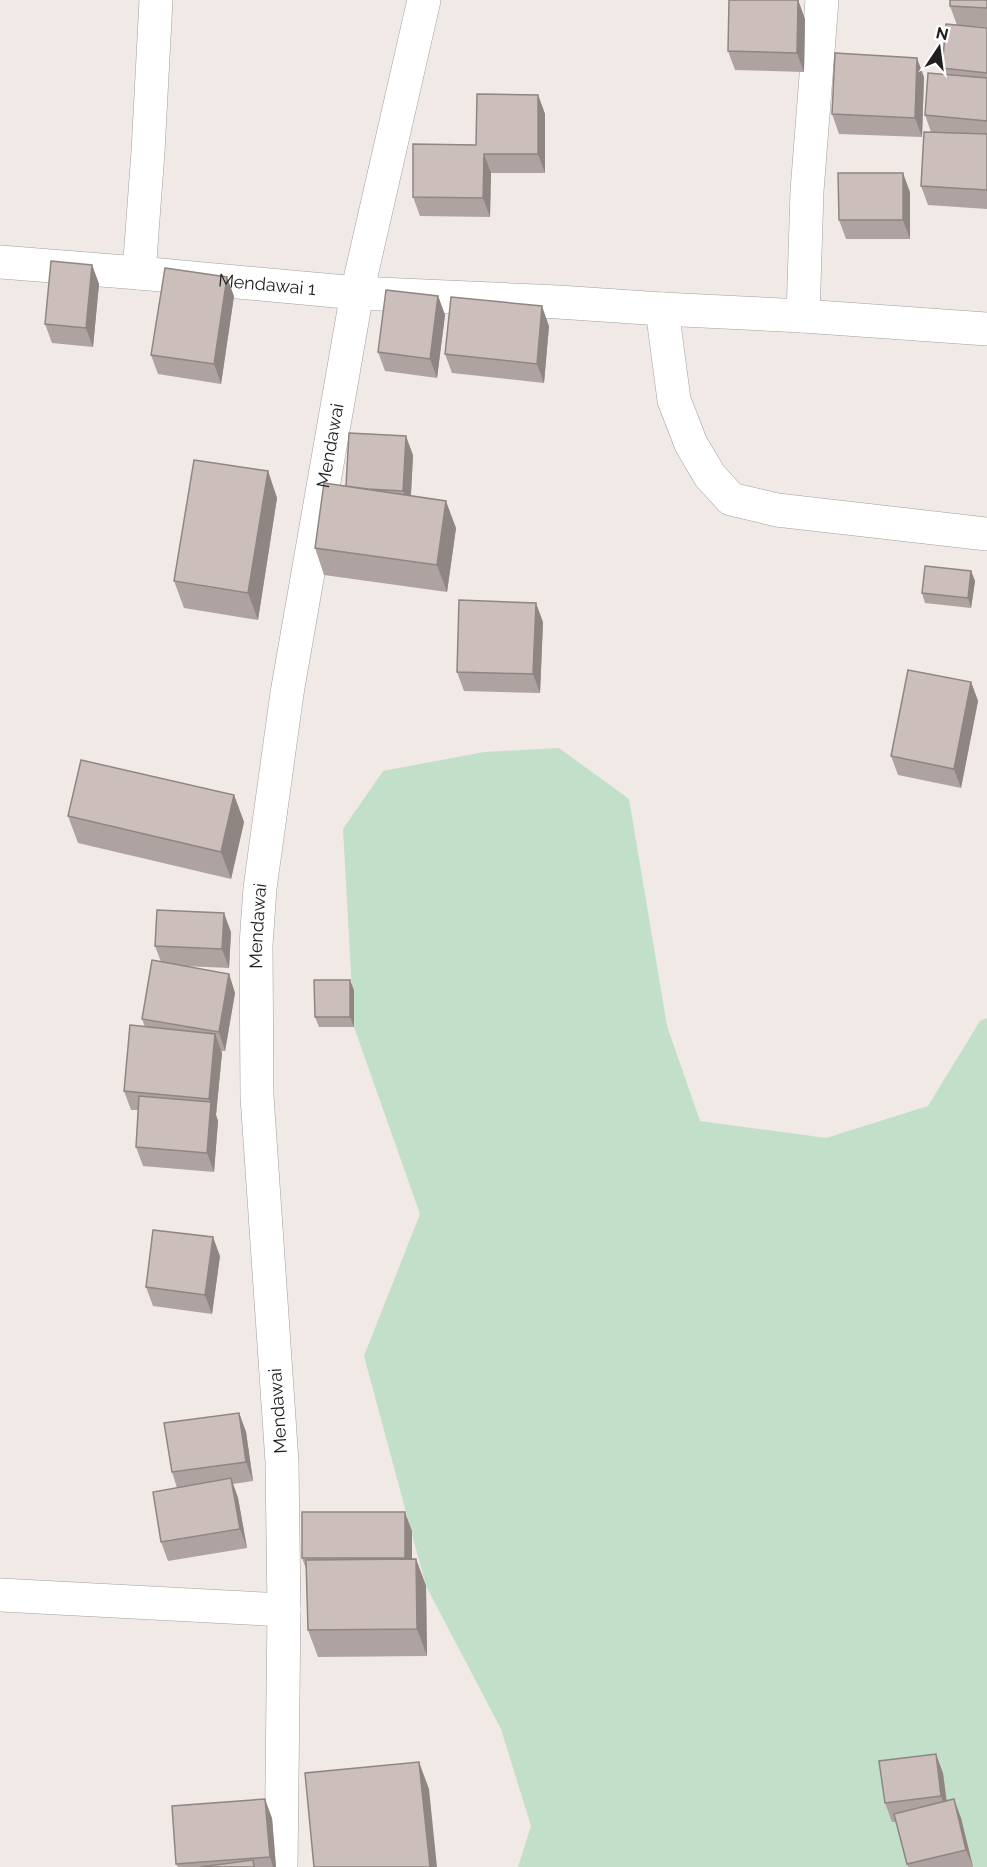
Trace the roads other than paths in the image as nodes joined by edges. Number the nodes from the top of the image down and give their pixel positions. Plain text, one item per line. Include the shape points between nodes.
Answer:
1 (156, 0) edge
2 (424, 0) edge
3 (822, 0) edge
4 (0, 262) edge
5 (139, 273) junction
6 (357, 293) junction
7 (662, 309) junction
8 (803, 316) junction
9 (987, 329) edge
10 (987, 534) edge
11 (0, 1595) edge
12 (284, 1610) junction
13 (281, 1867) edge

1 - 5 street
2 - 6 street, Mendawai
3 - 8 street via 807,191
4 - 5 street, Mendawai 1
5 - 6 street, Mendawai 1
6 - 7 street, Mendawai 1
6 - 12 street, Mendawai via 286,693 256,945 257,1096 282,1462
7 - 8 street, Mendawai 1
7 - 10 street via 674,400 691,444 710,476 731,499 777,510
8 - 9 street, Mendawai 1
11 - 12 street
12 - 13 street, Mendawai

